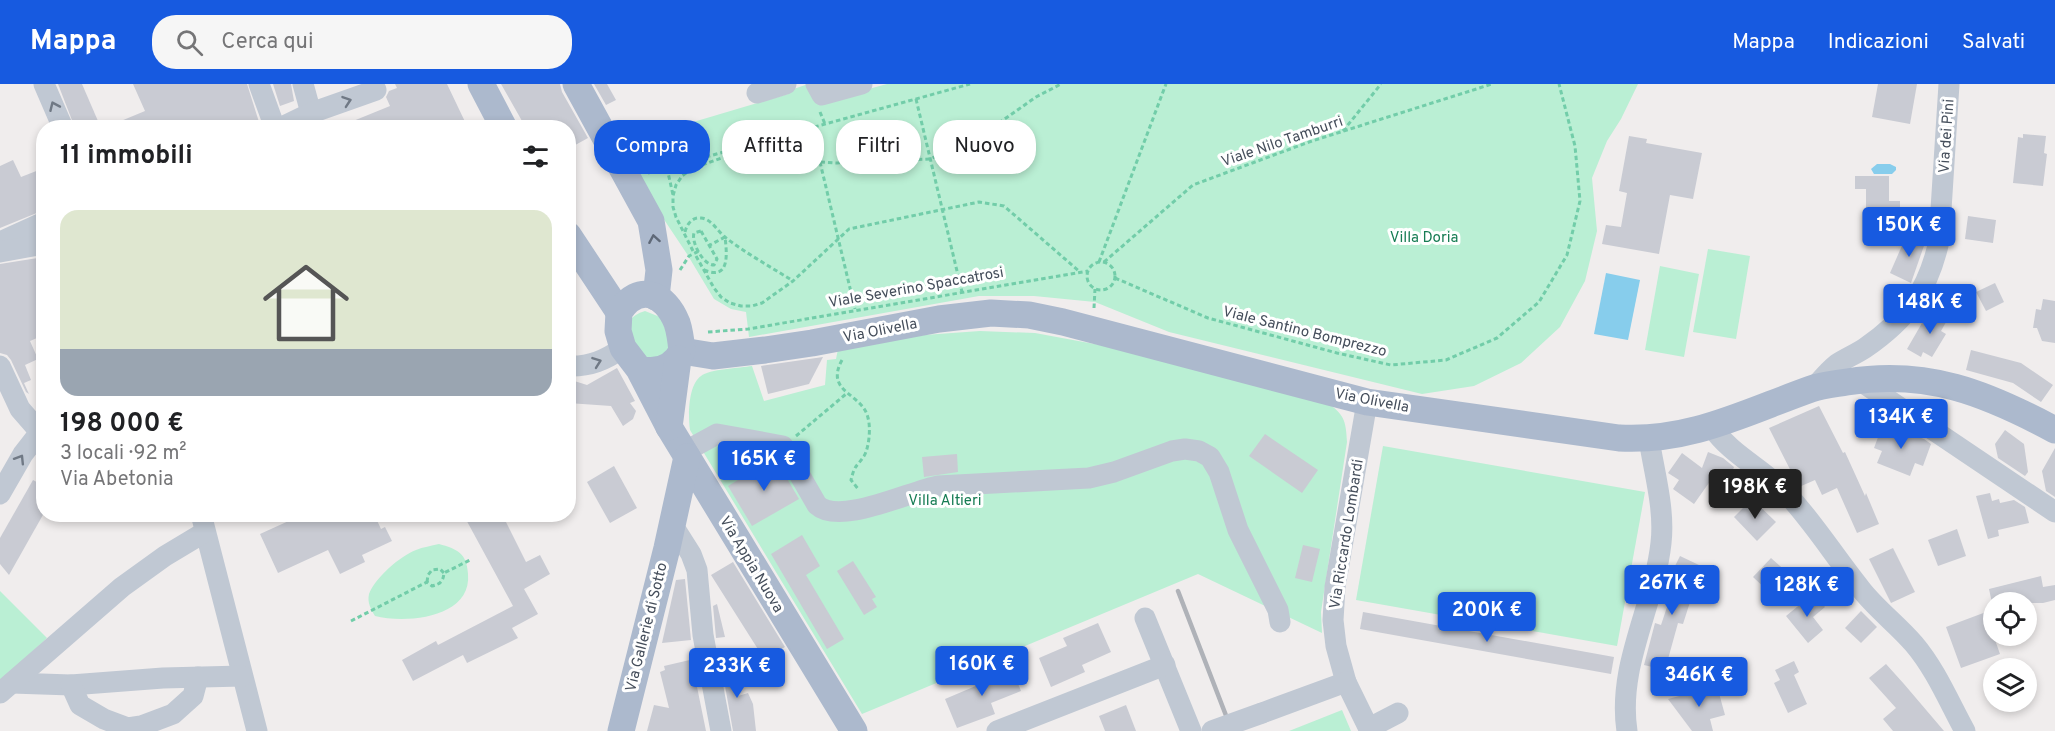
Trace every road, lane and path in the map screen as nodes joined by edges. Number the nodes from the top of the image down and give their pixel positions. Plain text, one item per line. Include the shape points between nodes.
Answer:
1 (44, 84) edge
2 (259, 84) edge
3 (303, 84) edge
4 (373, 84) edge
5 (481, 84) edge
6 (576, 84) edge
7 (786, 84) edge
8 (816, 84) edge
9 (862, 84) edge
10 (970, 84) edge
11 (1061, 84) edge
12 (1166, 84) edge
13 (1381, 84) edge
14 (1492, 84) edge
15 (1559, 84) edge
16 (1949, 84) edge
17 (757, 93) dead end
18 (916, 99) junction
19 (820, 112) dead end
20 (312, 113) junction
21 (60, 120) edge
22 (271, 120) edge
23 (291, 120) edge
24 (500, 120) edge
25 (825, 124) junction
26 (1341, 133) junction
27 (710, 156) edge
28 (722, 158) edge
29 (930, 159) junction
30 (824, 162) edge
31 (668, 174) edge
32 (823, 174) edge
33 (673, 195) junction
34 (943, 211) junction
35 (36, 226) edge
36 (685, 234) junction
37 (724, 237) junction
38 (839, 239) junction
39 (0, 242) edge
40 (36, 245) edge
41 (710, 245) junction
42 (576, 247) edge
43 (693, 250) dead end
44 (699, 251) junction
45 (0, 252) edge
46 (689, 256) dead end
47 (696, 256) dead end
48 (1099, 262) junction
49 (1104, 262) junction
50 (704, 270) junction
51 (1088, 271) junction
52 (1080, 272) junction
53 (1115, 278) junction
54 (793, 281) junction
55 (1095, 289) junction
56 (962, 292) junction
57 (656, 297) junction
58 (1095, 302) dead end
59 (855, 310) junction
60 (619, 312) junction
61 (847, 336) junction
62 (680, 348) junction
63 (631, 358) junction
64 (0, 366) edge
65 (576, 366) edge
66 (1859, 380) junction
67 (1814, 388) junction
68 (846, 394) junction
69 (1367, 402) junction
70 (36, 425) edge
71 (1712, 427) junction
72 (669, 428) junction
73 (2055, 430) edge
74 (36, 438) edge
75 (1649, 439) junction
76 (783, 446) junction
77 (686, 454) junction
78 (0, 494) edge
79 (885, 503) junction
80 (2055, 512) edge
81 (203, 523) edge
82 (672, 524) junction
83 (470, 560) dead end
84 (444, 573) junction
85 (427, 582) junction
86 (1145, 618) dead end
87 (351, 621) dead end
88 (1280, 622) dead end
89 (1165, 665) junction
90 (242, 676) junction
91 (198, 677) junction
92 (1346, 682) junction
93 (71, 685) junction
94 (6, 688) edge
95 (1398, 713) dead end
96 (1009, 729) edge
97 (1370, 729) edge
98 (257, 731) edge
99 (621, 731) edge
100 (721, 731) edge
101 (854, 731) edge
102 (1191, 731) edge
103 (1212, 731) edge
104 (1626, 731) edge
105 (1965, 731) edge

21 -> 1 street
2 - 22 street
3 - 20 street
20 -> 4 street via 376,90
5 - 24 main road
57 -> 6 main road via 659,270 651,221
7 - 17 street
8 - 9 street via 822,95
10 - 18 path
11 - 29 path via 979,137
12 - 48 path
13 - 26 path
14 - 26 path, Viale Nilo Tamburri
15 - 53 path, Viale Santino Bomprezzo via 1575,146 1580,201 1567,255 1539,302 1497,338 1446,360 1391,365 1208,318
16 - 67 street, Via dei Pini via 1939,241 1934,264 1913,305 1896,325 1835,366
18 - 25 path
18 - 29 path
19 - 25 path
20 - 23 street
25 - 27 path
26 - 49 path, Viale Nilo Tamburri via 1193,185
28 - 33 path via 691,169 676,185
29 - 30 path
29 - 34 path
31 - 33 path
32 - 38 path
33 - 36 path via 676,217
34 - 38 path via 849,229
34 - 52 path via 979,202 1004,206
34 - 56 path
35 - 39 street
36 - 37 path via 690,222 699,218 708,220
36 - 43 path
37 - 41 path
37 - 50 path via 728,255 725,265 713,273
37 - 54 path
38 - 54 path
38 - 59 path
40 - 45 street
41 - 44 path via 703,233 696,231 692,238
41 - 44 path via 717,259 714,265 706,264
42 - 60 main road
44 - 46 path
47 - 50 path
48 - 49 path
48 - 51 path via 1088,267
49 - 53 path via 1114,270
50 - 54 path via 721,297 741,306 762,303
51 - 52 path, Viale Severino Spaccatrosi
51 - 55 path via 1086,277
52 - 56 path, Viale Severino Spaccatrosi
53 - 55 path via 1105,290
55 - 58 path
56 - 59 path, Viale Severino Spaccatrosi
57 - 60 main road via 640,293
57 - 62 main road via 674,316
59 - 62 path, Viale Severino Spaccatrosi via 748,328
60 - 63 main road via 618,331
61 - 62 main road, Via Olivella via 712,356
61 - 68 path via 847,353 837,372
61 - 69 main road, Via Olivella via 939,319 1029,315
62 - 63 main road via 663,369 649,371
62 - 72 main road
65 -> 63 street
63 - 72 main road, Via Appia Nuova
64 - 70 street via 20,410
66 - 67 main road, Via Olivella
66 - 73 main road, Via Olivella via 1910,378 1951,385 2000,402
66 - 80 street
67 - 71 main road, Via Olivella
68 - 76 path
68 - 79 path via 858,400 868,417 865,454 854,466 850,480 862,494
69 - 75 main road, Via Olivella
69 - 92 street, Via Riccardo Lombardi via 1333,609 1336,646
71 - 75 main road, Via Olivella
71 - 105 street via 1787,494 1861,591 1918,648
72 - 77 main road, Via Appia Nuova
78 -> 74 street
75 - 104 street via 1661,516 1661,544 1627,680
76 - 77 street via 717,434
76 - 79 street via 822,510 836,513
77 - 82 main road, Via Gallerie di Sotto
77 - 101 main road, Via Appia Nuova
79 - 88 street via 938,486 1089,478 1172,451 1199,451 1210,457 1219,472 1238,530 1278,610
81 - 90 street
81 - 94 street
82 - 99 main road, Via Gallerie di Sotto
82 - 100 street via 697,570 702,635
83 - 84 path
84 - 85 path via 439,584 432,586
84 - 85 path via 432,570
85 - 87 path
86 - 89 street
89 - 96 street
89 - 102 street
90 - 91 street
90 - 98 street
91 - 93 street
91 - 93 street via 193,696 173,714 128,728 80,705
92 - 97 street, Via Riccardo Lombardi
92 - 103 street, bridge
93 - 94 street
95 - 97 street

